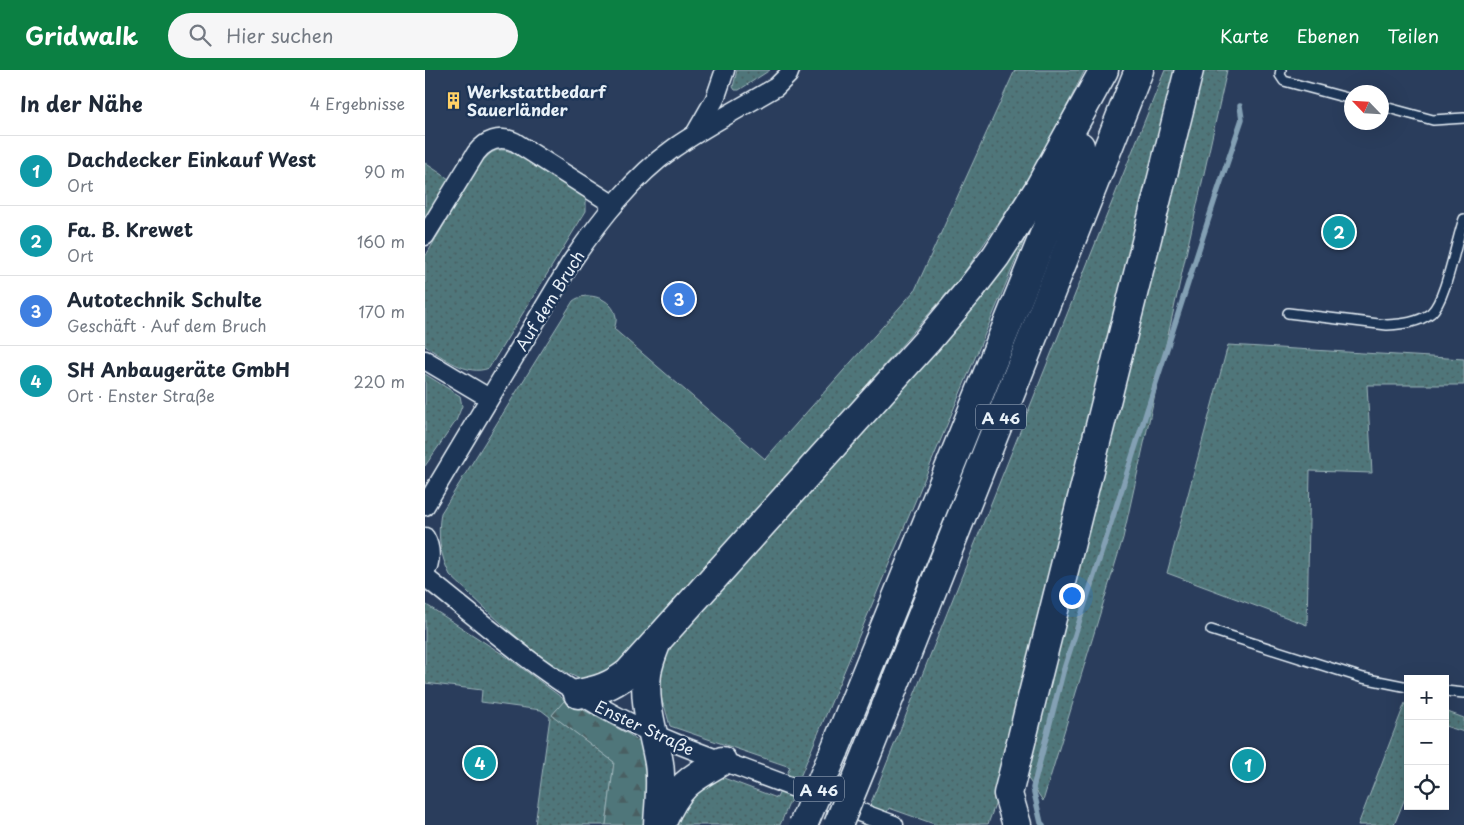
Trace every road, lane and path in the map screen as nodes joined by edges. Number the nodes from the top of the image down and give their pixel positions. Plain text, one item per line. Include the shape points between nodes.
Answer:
1 (725, 70) edge
2 (791, 70) edge
3 (1104, 70) edge
4 (1111, 70) edge
5 (1139, 70) edge
6 (1189, 70) edge
7 (1281, 70) edge
8 (1344, 97) edge
9 (1389, 108) edge
10 (1464, 118) edge
11 (693, 137) junction
12 (614, 205) junction
13 (1464, 219) edge
14 (425, 236) edge
15 (1288, 313) dead end
16 (425, 360) edge
17 (489, 398) junction
18 (425, 506) edge
19 (425, 537) edge
20 (425, 575) edge
21 (1211, 630) dead end
22 (658, 638) junction
23 (1404, 686) edge
24 (1449, 691) edge
25 (1464, 693) edge
26 (578, 694) junction
27 (653, 734) junction
28 (722, 761) junction
29 (1008, 794) junction
30 (659, 825) edge
31 (803, 825) edge
32 (838, 825) edge
33 (894, 825) edge
34 (998, 825) edge
35 (1017, 825) edge

1 - 11 street, Auf dem Bruch via 712,104
2 - 11 street, Auf dem Bruch via 776,87
3 - 22 highway via 1038,190 996,256 969,291
4 - 31 highway, A 46, bridge
5 - 32 highway, A 46, bridge
6 - 29 highway
7 - 8 lane via 1280,75 1285,81
9 - 10 lane via 1433,120
11 - 12 street, Auf dem Bruch via 660,159
12 - 14 street via 515,142 493,139 476,153
12 - 17 street, Auf dem Bruch via 572,261
13 - 15 lane via 1441,298 1423,319 1387,325
16 - 17 street
17 - 18 street, Auf dem Bruch
19 - 20 street via 430,552
20 - 26 street, Enster Straße via 518,651
21 - 23 lane via 1363,678
22 - 26 highway via 618,681 599,690
22 - 27 highway via 647,675 648,710
24 - 25 lane
26 - 27 street, Enster Straße
27 - 28 street, Enster Straße
27 - 30 highway via 661,785
28 - 30 highway via 699,774 677,793
28 - 33 street, Enster Straße
29 - 34 highway
29 - 35 highway

